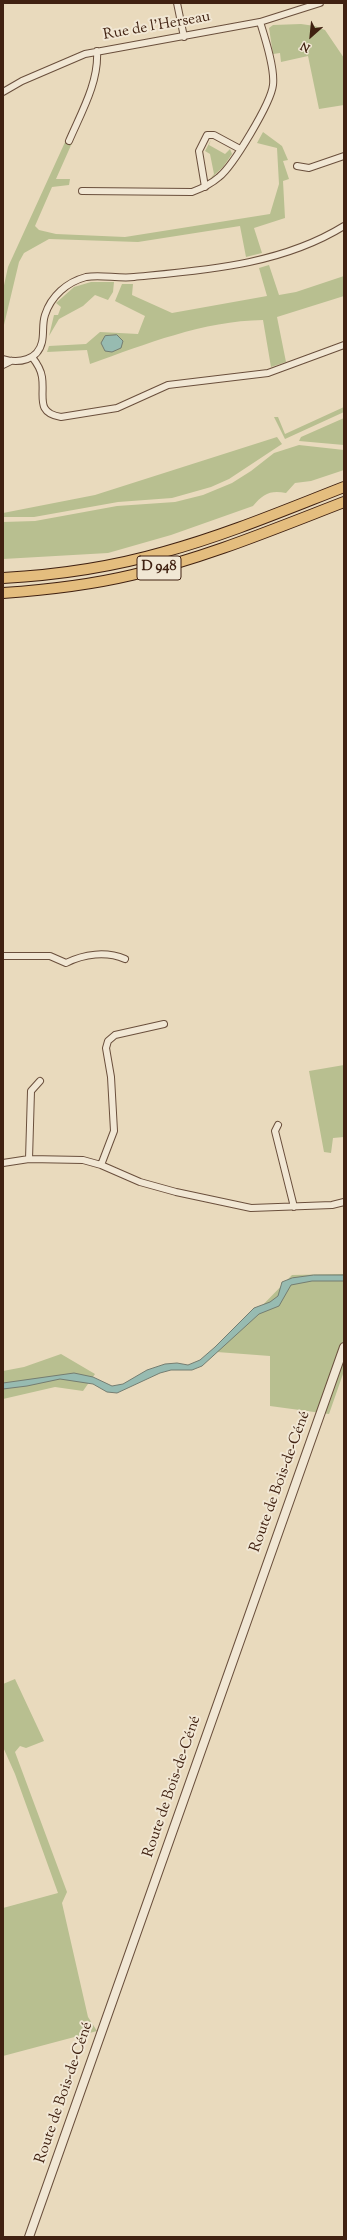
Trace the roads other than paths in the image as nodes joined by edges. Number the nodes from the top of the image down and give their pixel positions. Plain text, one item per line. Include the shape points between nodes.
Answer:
1 (177, 3) edge
2 (320, 3) edge
3 (260, 22) junction
4 (184, 37) junction
5 (97, 51) junction
6 (3, 92) edge
7 (69, 141) dead end
8 (240, 149) junction
9 (344, 156) edge
10 (297, 166) dead end
11 (205, 187) junction
12 (82, 191) dead end
13 (344, 228) edge
14 (344, 345) edge
15 (32, 357) junction
16 (3, 358) edge
17 (11, 361) junction
18 (3, 365) edge
19 (344, 487) edge
20 (344, 502) edge
21 (3, 578) edge
22 (3, 593) edge
23 (3, 956) edge
24 (125, 959) dead end
25 (164, 1024) dead end
26 (40, 1081) dead end
27 (278, 1125) dead end
28 (29, 1159) junction
29 (3, 1163) edge
30 (101, 1165) junction
31 (344, 1202) edge
32 (294, 1207) junction
33 (344, 1347) edge
34 (341, 1366) edge
35 (29, 2237) edge

1 - 4 street
2 - 3 street, Rue de l'Herseau
3 - 4 street, Rue de l'Herseau
3 - 8 street via 273,85 269,99
4 - 5 street, Rue de l'Herseau
5 - 6 street, Rue de l'Herseau via 68,60
5 - 7 street via 98,63 89,94
8 - 11 street via 220,177
8 - 11 street via 214,135 207,135 199,151
9 - 10 street via 309,168
11 - 12 street via 192,192
13 - 15 street via 253,263 132,277 90,276 76,280 63,288 50,304 43,322 41,345
14 - 15 street via 268,373 168,385 117,408 61,417 53,416 45,409 41,373
15 - 17 street
16 - 17 street
17 - 18 street
19 - 21 highway, D 948 via 208,539 165,552 80,571
20 - 22 highway, D 948 via 217,550 164,567 92,583
23 - 24 street via 50,956 66,963 79,957 112,954
25 - 30 street via 115,1035 108,1041 106,1048 111,1077 114,1131
26 - 28 street via 31,1091
27 - 32 street via 275,1131
28 - 29 street
28 - 30 street via 70,1158
30 - 32 street via 140,1182 176,1192 251,1208
31 - 32 street
33 - 34 street, Route de Bois-de-Céné
34 - 35 street, Route de Bois-de-Céné

